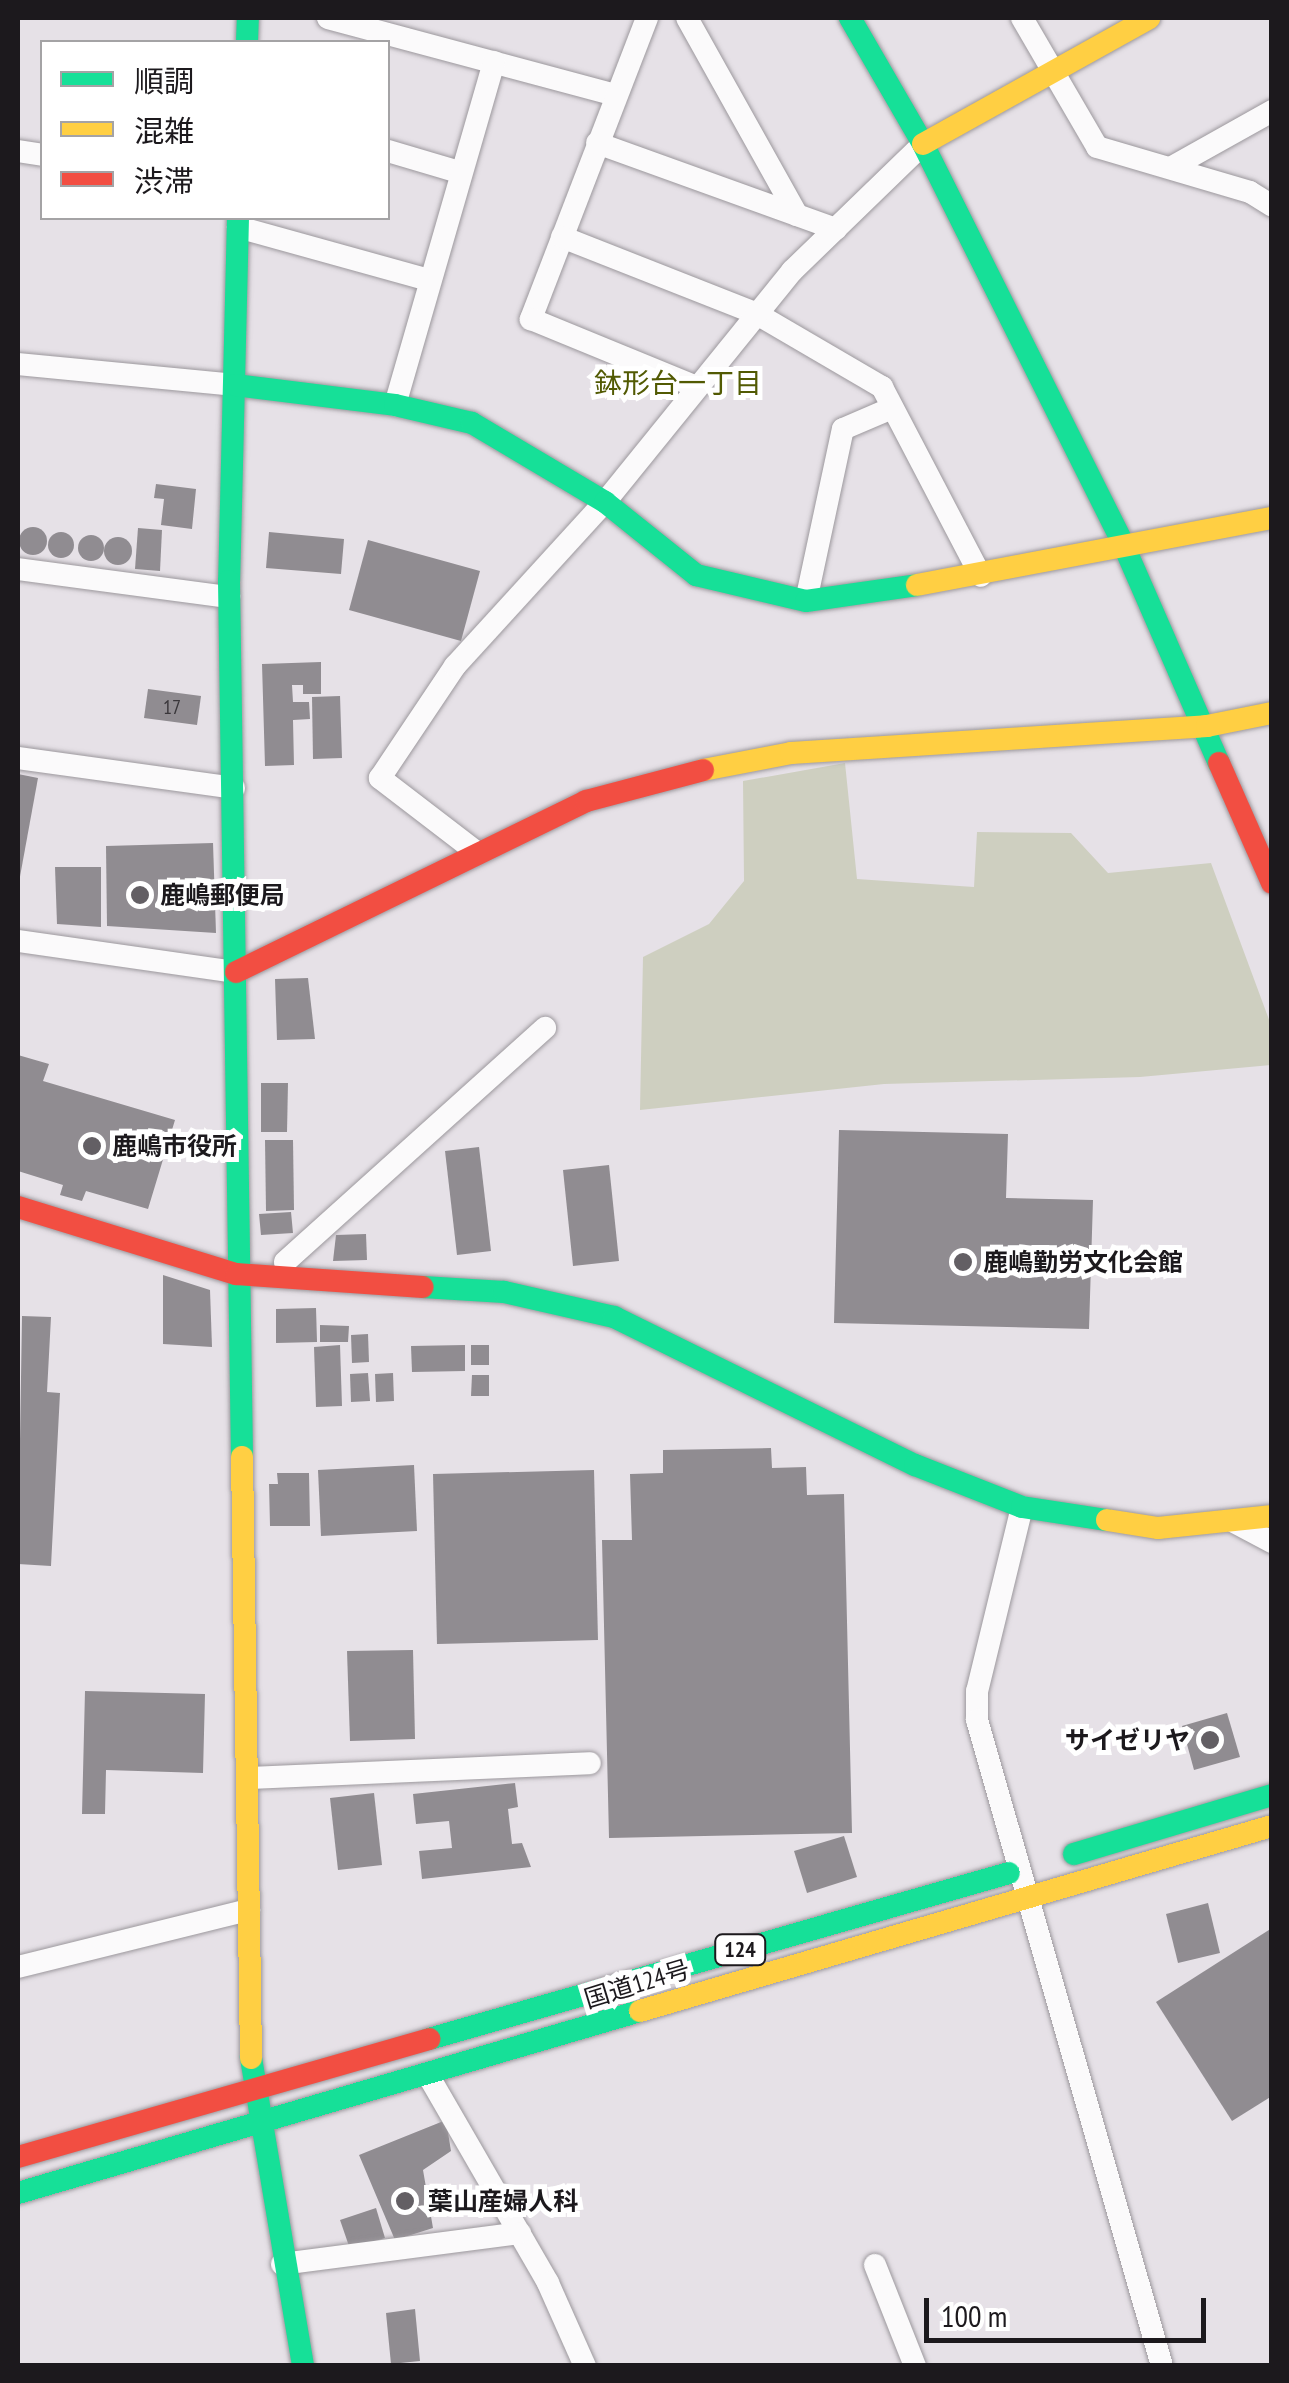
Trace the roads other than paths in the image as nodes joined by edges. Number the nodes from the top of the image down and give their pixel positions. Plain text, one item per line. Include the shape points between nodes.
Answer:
1 (328, 18) edge
2 (647, 18) edge
3 (687, 18) edge
4 (850, 18) edge
5 (1022, 18) edge
6 (1150, 18) edge
7 (494, 62) junction
8 (1050, 74) junction
9 (616, 95) junction
10 (1272, 110) edge
11 (597, 143) junction
12 (923, 144) junction
13 (390, 151) edge
14 (1172, 167) junction
15 (458, 172) junction
16 (1272, 206) edge
17 (797, 215) junction
18 (238, 222) edge
19 (836, 229) junction
20 (562, 237) junction
21 (426, 279) junction
22 (757, 314) junction
23 (18, 364) edge
24 (235, 384) junction
25 (697, 387) junction
26 (395, 405) junction
27 (892, 408) junction
28 (606, 502) junction
29 (1272, 518) edge
30 (1124, 546) junction
31 (18, 569) edge
32 (980, 576) junction
33 (229, 597) junction
34 (806, 601) junction
35 (1272, 713) edge
36 (1207, 726) junction
37 (18, 758) edge
38 (234, 788) junction
39 (475, 851) junction
40 (1272, 883) edge
41 (18, 940) edge
42 (236, 972) junction
43 (545, 1028) dead end
44 (18, 1208) edge
45 (285, 1262) dead end
46 (236, 1274) junction
47 (1022, 1506) junction
48 (1272, 1516) edge
49 (1234, 1522) junction
50 (1272, 1542) edge
51 (590, 1764) dead end
52 (249, 1778) junction
53 (1272, 1795) edge
54 (1272, 1826) edge
55 (1038, 1864) junction
56 (1027, 1896) junction
57 (249, 1910) junction
58 (18, 1968) edge
59 (428, 2074) junction
60 (253, 2090) junction
61 (258, 2124) junction
62 (18, 2158) edge
63 (18, 2192) edge
64 (520, 2233) junction
65 (282, 2264) junction
66 (875, 2264) dead end
67 (302, 2366) edge
68 (585, 2366) edge
69 (915, 2366) edge
70 (1162, 2366) edge

1 - 7 street
2 - 9 street
3 - 17 street
4 - 12 main road
5 - 8 street
6 - 8 main road
7 - 9 street
7 - 15 street
8 - 12 main road
8 - 14 street via 1097,147
9 - 11 street
10 - 14 street
11 - 17 street
11 - 20 street
12 - 19 street
12 - 30 main road
13 - 15 street
14 - 16 street
15 - 21 street
17 - 19 street
18 - 21 street
18 - 24 main road
19 - 22 street
20 - 22 street
20 - 25 street via 531,318
21 - 26 street
22 - 25 street
22 - 27 street via 882,387
23 - 24 street
24 - 26 main road
24 - 33 main road
25 - 28 street
26 - 28 main road via 509,440
27 - 32 street
27 - 34 street via 843,428
28 - 34 main road via 696,575 729,588
28 - 39 street via 455,666 380,778
29 - 30 main road
30 - 32 main road
30 - 36 main road
31 - 33 street
32 - 34 main road
33 - 38 main road
35 - 36 main road
36 - 39 main road via 743,759 586,800
36 - 40 main road
37 - 38 street
38 - 42 main road
39 - 42 main road
41 - 42 street
42 - 46 main road
43 - 45 street
44 - 46 main road
46 - 47 main road via 504,1292 576,1304 914,1465
46 - 52 main road
47 - 49 main road via 1158,1528
47 - 55 street via 977,1691 977,1720
48 - 49 main road
49 - 50 street
51 - 52 street
52 - 57 main road
53 - 55 main road, 国道124号 / 124
54 - 56 main road, 国道124号 / 124
55 - 56 street
55 - 60 main road, 国道124号 / 124
56 - 59 main road, 国道124号 / 124
56 - 70 street
57 - 58 street
57 - 60 main road
59 - 61 main road, 国道124号 / 124
59 - 64 street
60 - 61 main road
60 - 62 main road, 国道124号 / 124
61 - 63 main road, 国道124号 / 124
61 - 65 main road
64 - 65 street
64 - 68 street
65 - 67 main road
66 - 69 street

